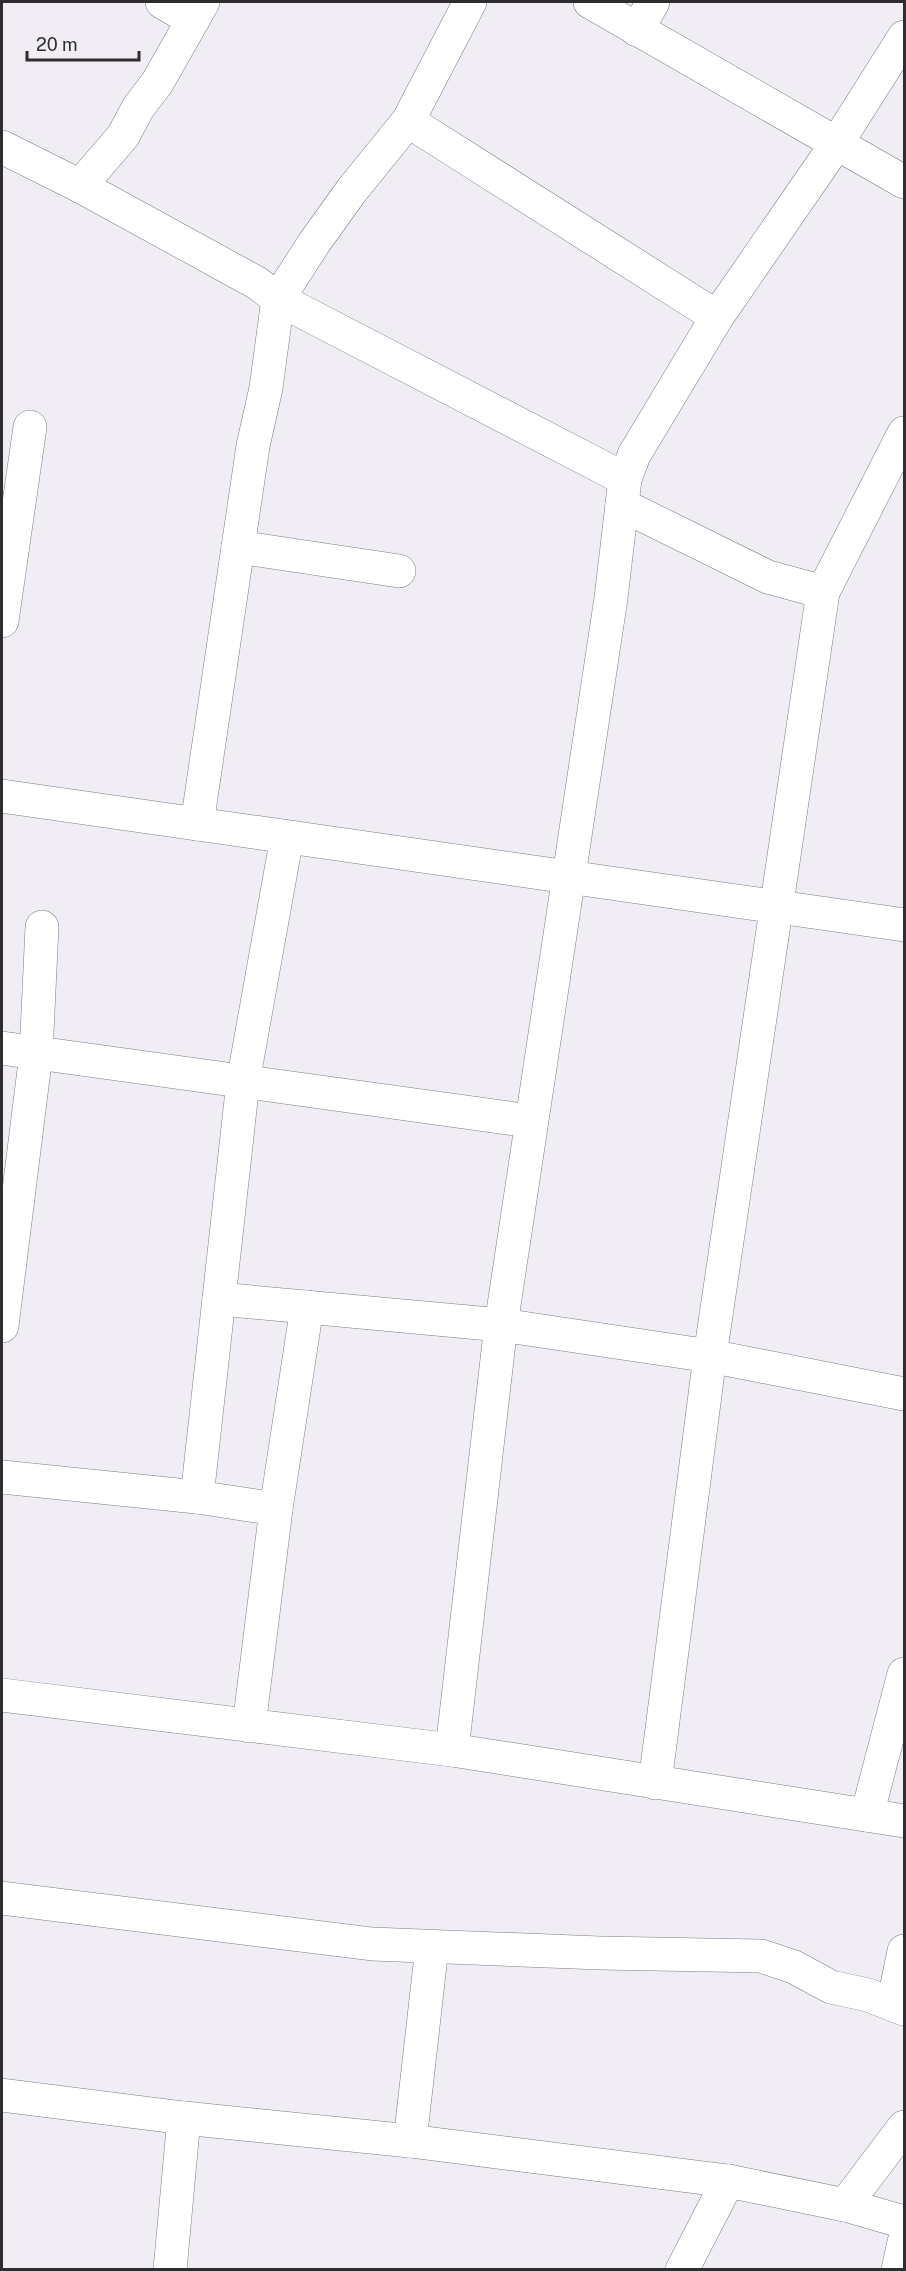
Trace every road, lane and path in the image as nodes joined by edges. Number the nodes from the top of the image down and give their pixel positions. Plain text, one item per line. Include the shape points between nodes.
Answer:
1 (162, 2) edge
2 (470, 2) edge
3 (590, 2) edge
4 (653, 2) edge
5 (198, 11) edge
6 (637, 30) junction
7 (904, 37) edge
8 (408, 121) junction
9 (837, 143) junction
10 (2, 147) edge
11 (904, 182) edge
12 (80, 186) junction
13 (278, 299) junction
14 (717, 317) junction
15 (30, 427) dead end
16 (904, 433) edge
17 (623, 492) junction
18 (238, 547) junction
19 (399, 571) dead end
20 (823, 592) junction
21 (2, 621) edge
22 (2, 796) edge
23 (197, 824) junction
24 (287, 837) junction
25 (569, 877) junction
26 (778, 907) junction
27 (904, 925) edge
28 (42, 927) dead end
29 (2, 1048) edge
30 (36, 1054) junction
31 (243, 1082) junction
32 (530, 1121) junction
33 (219, 1299) junction
34 (308, 1306) junction
35 (501, 1325) junction
36 (2, 1326) edge
37 (711, 1356) junction
38 (904, 1394) edge
39 (2, 1477) edge
40 (197, 1497) junction
41 (276, 1509) junction
42 (904, 1674) edge
43 (2, 1695) edge
44 (249, 1726) junction
45 (452, 1750) junction
46 (656, 1783) junction
47 (867, 1815) junction
48 (904, 1821) edge
49 (2, 1898) edge
50 (432, 1947) junction
51 (904, 1951) edge
52 (899, 2007) edge
53 (2, 2095) edge
54 (184, 2118) junction
55 (904, 2127) edge
56 (410, 2141) junction
57 (728, 2181) junction
58 (845, 2205) junction
59 (904, 2222) edge
60 (904, 2242) edge
61 (170, 2270) edge
62 (682, 2270) edge
63 (898, 2270) edge

1 - 5 street
2 - 8 street
3 - 6 street
4 - 6 street
5 - 12 street via 123,136
6 - 9 street
7 - 9 street
8 - 13 street via 352,190
8 - 14 street
9 - 11 street
9 - 14 street
10 - 12 street
12 - 13 street via 257,283
13 - 17 street
13 - 18 street
14 - 17 street via 634,455
15 - 21 street
16 - 20 street
17 - 20 street via 768,578
17 - 25 street
18 - 19 street
18 - 23 street
20 - 26 street
22 - 23 street
23 - 24 street
24 - 25 street
24 - 31 street
25 - 26 street
25 - 32 street
26 - 27 street
26 - 37 street
28 - 30 street
29 - 30 street
30 - 31 street
30 - 36 street
31 - 32 street
31 - 33 street
32 - 35 street
33 - 34 street
33 - 40 street
34 - 35 street
34 - 41 street
35 - 37 street
35 - 45 street
37 - 38 street
37 - 46 street
39 - 40 street
40 - 41 street
41 - 44 street
42 - 47 street
43 - 44 street
44 - 45 street
45 - 46 street
46 - 47 street
47 - 48 street
49 - 50 street via 372,1944
50 - 52 street via 761,1956 794,1967 831,1987
50 - 56 street
51 - 52 street
53 - 54 street
54 - 56 street
54 - 61 street
55 - 58 street
56 - 57 street
57 - 58 street
57 - 62 street
58 - 59 street
60 - 63 street

